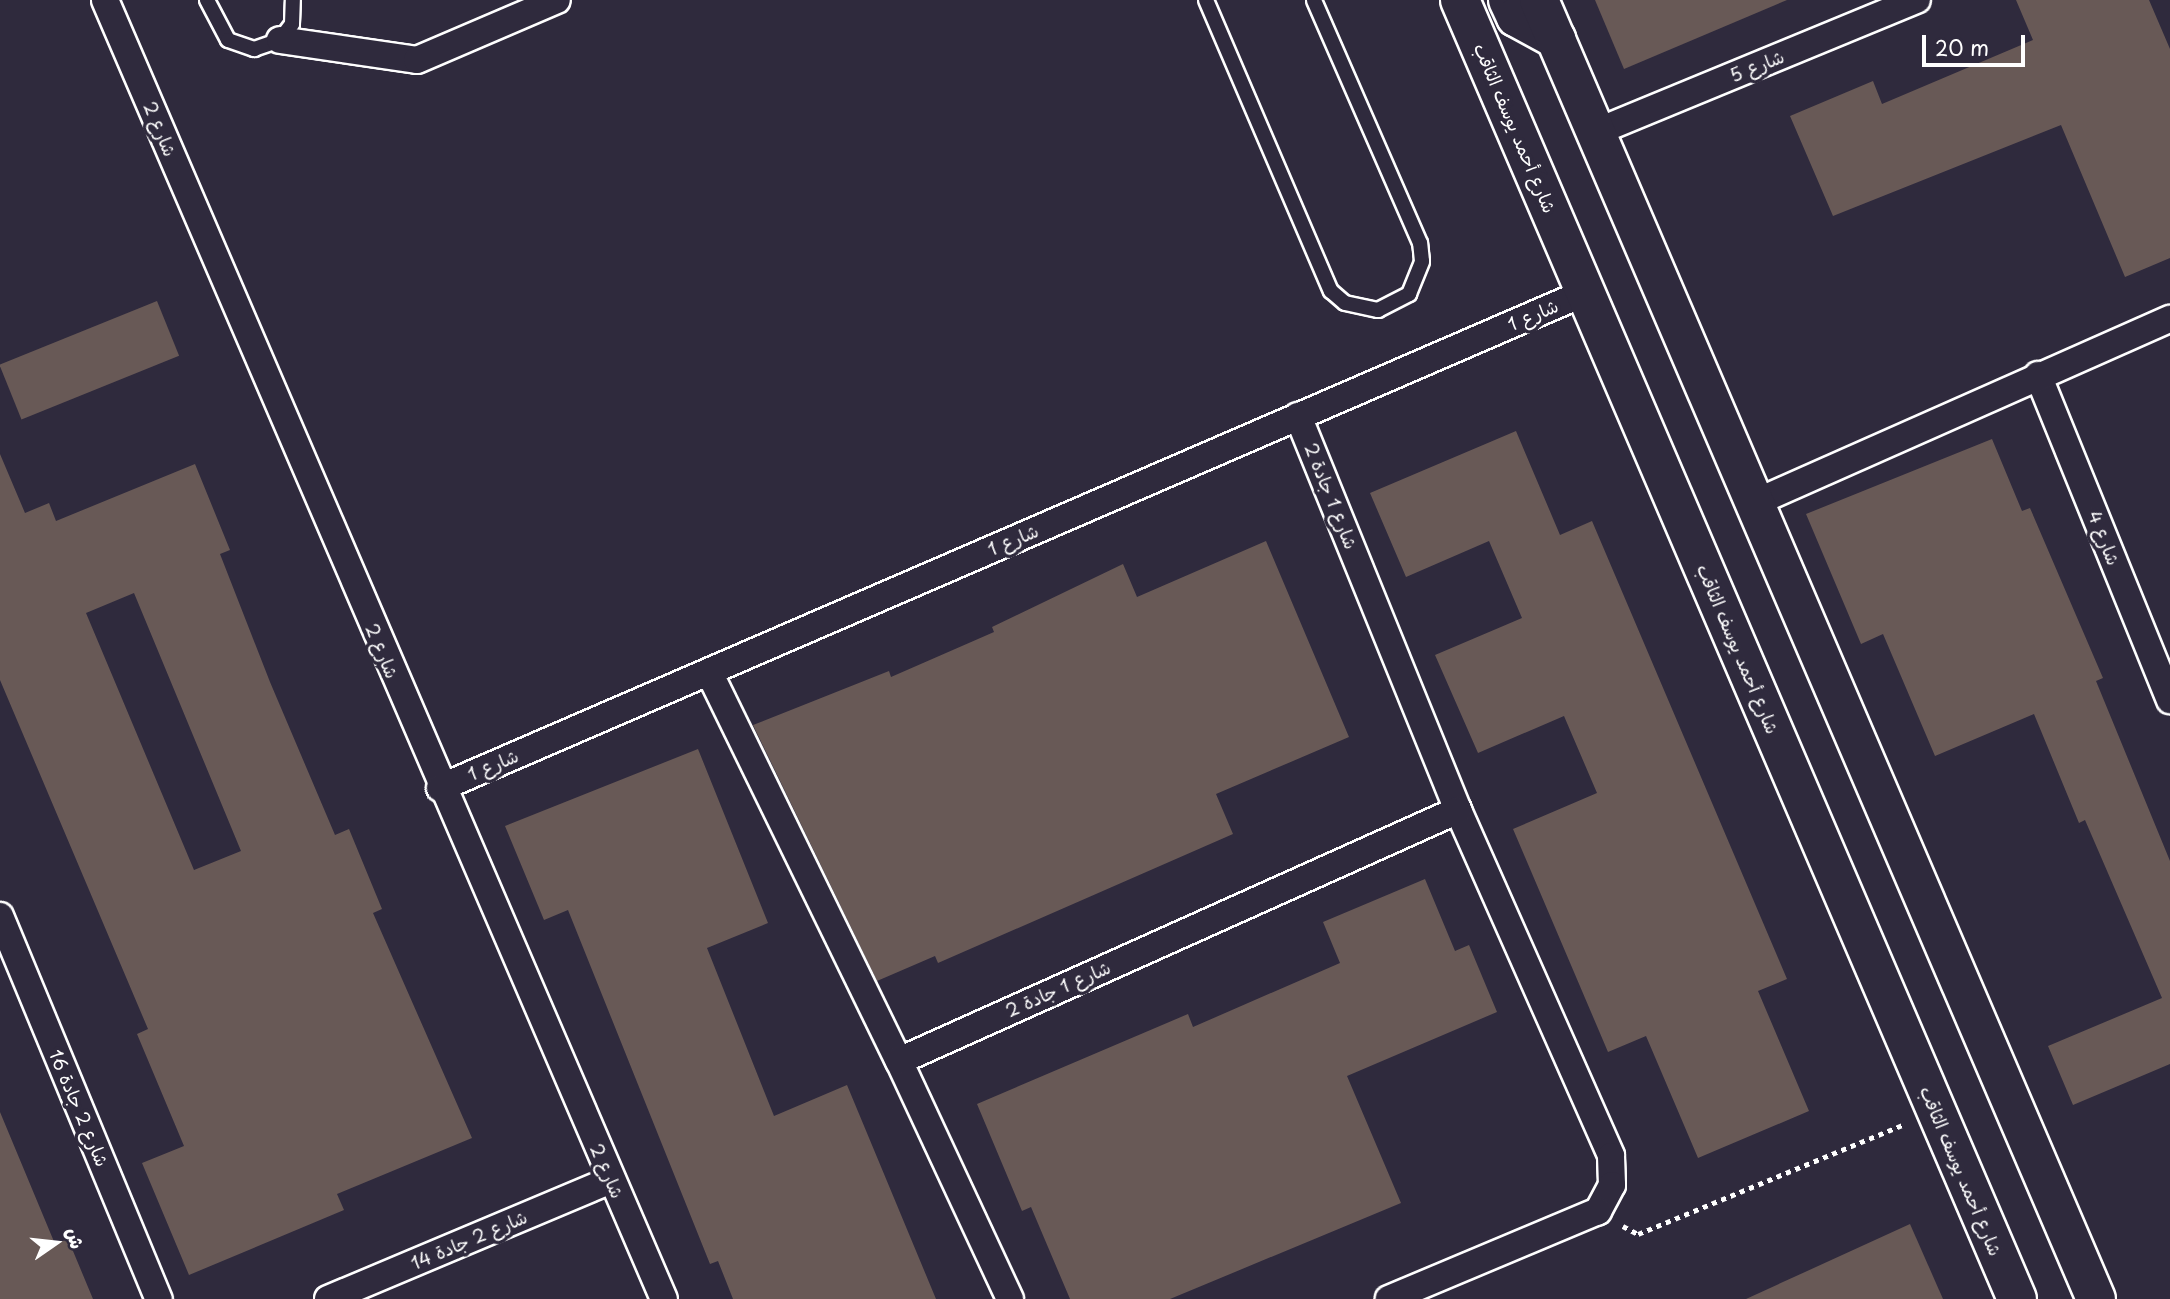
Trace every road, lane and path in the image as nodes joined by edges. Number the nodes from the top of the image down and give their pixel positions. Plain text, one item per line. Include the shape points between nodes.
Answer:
1 (105, 0) edge
2 (207, 0) edge
3 (293, 0) edge
4 (557, 0) edge
5 (1206, 0) edge
6 (1314, 0) edge
7 (1460, 0) edge
8 (1508, 0) edge
9 (1539, 0) edge
10 (1917, 0) edge
11 (1864, 10) edge
12 (1556, 39) junction
13 (281, 40) junction
14 (1596, 132) junction
15 (1586, 292) junction
16 (2170, 319) edge
17 (2038, 375) junction
18 (1298, 416) junction
19 (1754, 503) junction
20 (709, 672) junction
21 (2170, 700) edge
22 (440, 788) junction
23 (1458, 810) junction
24 (0, 916) edge
25 (899, 1061) junction
26 (1936, 1111) junction
27 (611, 1180) junction
28 (1598, 1211) junction
29 (389, 1287) edge
30 (159, 1299) edge
31 (328, 1299) edge
32 (664, 1299) edge
33 (1010, 1299) edge
34 (1389, 1299) edge
35 (2017, 1299) edge
36 (2096, 1299) edge

1 - 22 street, شارع 2
2 - 13 lane via 219,29 240,47 268,47
3 - 13 lane via 292,24
4 - 13 street via 417,60
5 - 6 lane via 1331,291 1345,303 1378,310 1409,293 1422,261 1420,243
7 - 15 street, شارع أحمد يوسف الثاقب
8 - 12 street via 1516,17
9 - 12 street
10 - 11 street, شارع 5
11 - 14 street, شارع 5
12 - 14 street
14 - 19 street
15 - 18 street, شارع 1
15 - 26 street, شارع أحمد يوسف الثاقب
16 - 17 street
17 - 19 street
17 - 21 street, شارع 4
18 - 20 street, شارع 1
18 - 23 street, شارع 1 جادة 2
19 - 36 street
20 - 22 street, شارع 1
20 - 25 street
22 - 27 street, شارع 2
23 - 25 street, شارع 1 جادة 2
23 - 28 street, شارع 1 جادة 2 via 1611,1156 1612,1185
24 - 30 street, شارع 2 جادة 16
25 - 33 street
26 - 28 path via 1638,1234
26 - 35 street, شارع أحمد يوسف الثاقب
27 - 29 street, شارع 2 جادة 14
27 - 32 street, شارع 2
28 - 34 street
29 - 31 street, شارع 2 جادة 14

